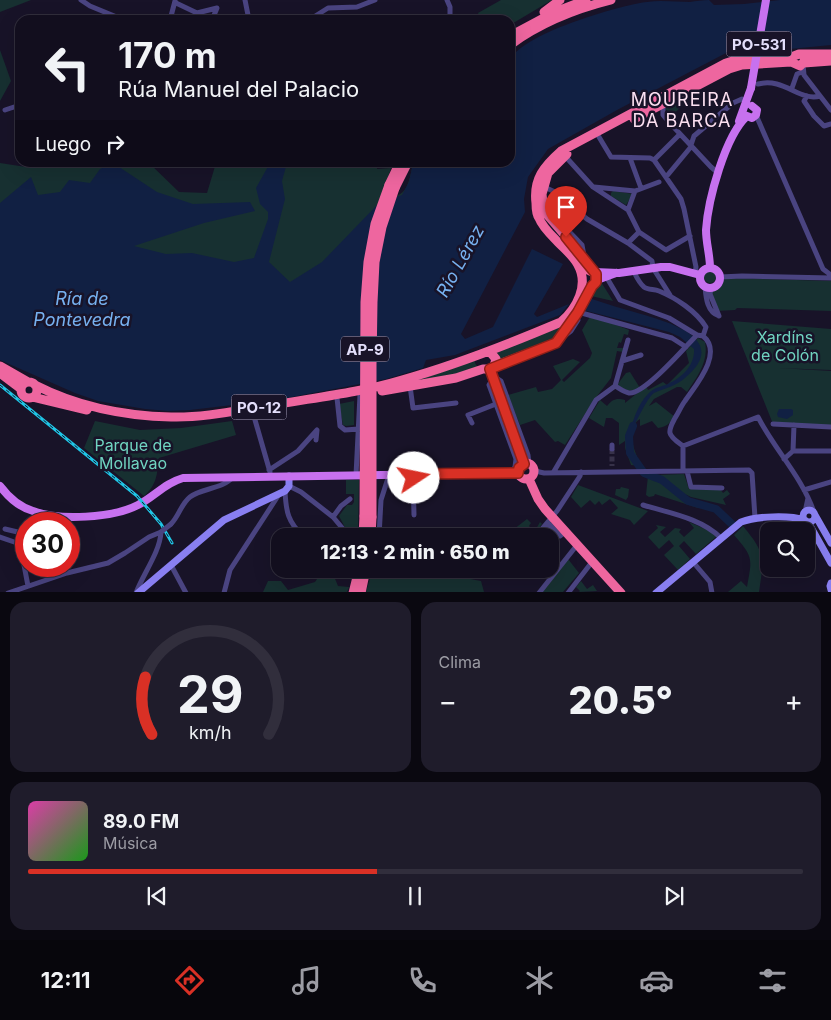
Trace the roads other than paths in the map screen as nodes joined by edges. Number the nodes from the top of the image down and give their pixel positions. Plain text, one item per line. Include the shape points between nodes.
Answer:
1 (81, 0) edge
2 (245, 0) edge
3 (375, 0) edge
4 (447, 0) edge
5 (560, 0) edge
6 (586, 0) edge
7 (611, 0) edge
8 (766, 0) edge
9 (175, 2) edge
10 (112, 15) edge
11 (171, 15) edge
12 (214, 15) edge
13 (248, 15) edge
14 (317, 15) edge
15 (450, 15) edge
16 (515, 29) edge
17 (515, 33) edge
18 (515, 42) edge
19 (831, 54) edge
20 (831, 61) edge
21 (800, 62) junction
22 (755, 86) junction
23 (792, 88) junction
24 (807, 96) junction
25 (820, 96) junction
26 (742, 99) dead end
27 (663, 104) junction
28 (752, 106) junction
29 (15, 107) edge
30 (5, 110) dead end
31 (831, 110) edge
32 (756, 115) junction
33 (747, 116) junction
34 (831, 124) edge
35 (735, 133) junction
36 (680, 134) junction
37 (598, 137) junction
38 (690, 144) junction
39 (564, 156) junction
40 (630, 158) junction
41 (654, 160) junction
42 (394, 167) edge
43 (405, 167) edge
44 (717, 172) junction
45 (665, 175) junction
46 (659, 182) junction
47 (392, 187) junction
48 (593, 187) junction
49 (544, 188) junction
50 (611, 188) junction
51 (641, 188) junction
52 (674, 189) junction
53 (635, 191) junction
54 (607, 196) junction
55 (628, 210) junction
56 (639, 232) junction
57 (690, 236) junction
58 (628, 243) junction
59 (653, 268) junction
60 (710, 268) junction
61 (823, 268) junction
62 (633, 270) junction
63 (618, 272) junction
64 (698, 274) junction
65 (831, 276) edge
66 (720, 277) junction
67 (814, 277) junction
68 (590, 278) junction
69 (607, 278) junction
70 (708, 287) junction
71 (670, 295) junction
72 (578, 308) junction
73 (698, 336) junction
74 (628, 340) dead end
75 (687, 346) junction
76 (483, 353) junction
77 (641, 354) dead end
78 (666, 354) dead end
79 (673, 360) junction
80 (622, 361) junction
81 (0, 366) edge
82 (490, 371) junction
83 (0, 373) edge
84 (32, 384) junction
85 (410, 386) junction
86 (615, 386) junction
87 (21, 389) junction
88 (360, 395) junction
89 (33, 397) junction
90 (337, 398) junction
91 (456, 403) dead end
92 (496, 404) junction
93 (253, 413) junction
94 (472, 423) dead end
95 (773, 424) dead end
96 (794, 425) junction
97 (831, 427) edge
98 (359, 429) junction
99 (316, 440) dead end
100 (683, 446) junction
101 (515, 448) junction
102 (793, 451) junction
103 (831, 451) edge
104 (784, 459) junction
105 (529, 469) junction
106 (685, 470) junction
107 (553, 472) junction
108 (581, 472) junction
109 (270, 473) junction
110 (514, 473) junction
111 (414, 474) junction
112 (389, 475) junction
113 (289, 476) junction
114 (356, 476) junction
115 (233, 477) junction
116 (831, 482) edge
117 (0, 486) edge
118 (289, 488) junction
119 (722, 488) dead end
120 (804, 490) junction
121 (278, 496) junction
122 (808, 498) junction
123 (350, 499) dead end
124 (643, 506) dead end
125 (319, 510) dead end
126 (33, 512) edge
127 (815, 514) junction
128 (414, 515) dead end
129 (80, 516) edge
130 (368, 516) junction
131 (333, 517) junction
132 (552, 517) junction
133 (805, 517) junction
134 (755, 518) junction
135 (296, 528) edge
136 (342, 528) edge
137 (365, 528) edge
138 (370, 528) edge
139 (379, 528) edge
140 (543, 528) edge
141 (5, 529) dead end
142 (15, 531) edge
143 (161, 532) junction
144 (565, 532) junction
145 (559, 535) edge
146 (0, 537) edge
147 (721, 538) junction
148 (831, 543) edge
149 (577, 545) junction
150 (823, 548) junction
151 (592, 562) junction
152 (693, 562) junction
153 (831, 563) edge
154 (171, 565) junction
155 (357, 578) edge
156 (364, 578) edge
157 (831, 583) edge
158 (28, 586) junction
159 (831, 590) edge
160 (618, 591) edge
161 (8, 592) edge
162 (137, 592) edge
163 (186, 592) edge
164 (224, 592) edge
165 (353, 592) edge
166 (361, 592) edge
167 (539, 592) edge
168 (568, 592) edge
169 (656, 592) edge
170 (712, 592) edge

1 - 10 street
2 - 13 street
3 - 14 street via 357,7 328,8
4 - 15 street
5 - 16 highway
6 - 17 highway
7 - 18 highway via 557,18
8 - 22 main road, PO-531, bridge
9 - 11 street
9 - 12 street via 197,13 217,8
19 - 21 highway
20 - 21 highway
21 - 23 street
21 - 25 street
21 - 27 highway via 742,65 728,69
21 - 68 highway via 739,59 726,63 561,151 553,159 534,190 537,215
22 - 23 street via 768,81
22 - 28 main road
22 - 35 main road
23 - 24 street
24 - 25 street
24 - 34 street via 804,101 814,116 824,126
25 - 31 street
26 - 38 street via 694,136
27 - 36 street via 663,114
27 - 37 highway
28 - 32 main road via 757,110
28 - 33 main road via 746,109
29 - 30 street
32 - 33 main road via 752,118
32 - 61 street
33 - 35 main road
35 - 44 main road
36 - 38 street
36 - 41 street
37 - 39 highway
37 - 40 street via 611,157
38 - 44 street
38 - 45 street via 690,148
39 - 48 street
39 - 49 highway via 548,174
40 - 41 street
40 - 51 street
41 - 45 street
42 - 47 highway, AP-9
43 - 47 highway, AP-9
44 - 60 main road via 706,228
45 - 46 street
45 - 52 street
46 - 51 street
46 - 52 street
47 - 130 highway, AP-9, bridge via 375,262
48 - 50 street
48 - 54 street
49 - 58 street
49 - 68 highway via 544,211 584,259
50 - 53 street
50 - 54 street
51 - 53 street
52 - 57 street via 681,199
53 - 55 street
54 - 55 street
55 - 56 street
56 - 57 street via 666,250
56 - 58 street
57 - 64 street
58 - 59 street via 652,261
59 - 62 main road
59 - 64 main road via 670,267
59 - 71 street
60 - 64 main road
60 - 66 main road via 716,270
61 - 65 street
61 - 67 street
62 - 63 main road
62 - 71 street via 647,289
63 - 68 main road
63 - 69 main road
64 - 70 main road
65 - 67 street
66 - 67 street
66 - 70 main road via 718,284
68 - 69 main road
68 - 72 highway
69 - 73 street via 620,300 669,318
70 - 70 street via 708,305 719,316 710,294
71 - 73 street via 706,328
72 - 75 street via 672,338
72 - 76 highway via 561,322
72 - 82 highway via 556,343
73 - 75 street
73 - 100 street via 709,341 709,358 704,373 670,427 672,437
74 - 80 street
75 - 79 street
76 - 82 highway via 478,362
76 - 82 highway via 495,356 496,362
76 - 84 highway, PO-12 via 375,387 184,417 116,412
77 - 80 street
78 - 79 street
79 - 86 street via 636,392 628,393
80 - 86 street
81 - 84 highway, PO-12
82 - 85 highway, PO-12
82 - 92 street via 489,385
82 - 101 highway
82 - 105 street via 501,382 528,455
83 - 87 highway
84 - 87 highway via 23,384
84 - 89 highway via 37,390
85 - 88 highway, PO-12
85 - 91 street via 413,408
86 - 107 street via 596,400
87 - 89 highway via 24,396
88 - 90 highway, PO-12
88 - 98 street
89 - 93 highway, PO-12 via 130,419 163,422
90 - 93 highway, PO-12
90 - 98 street via 340,426 345,430
92 - 94 street via 468,415
92 - 101 street
93 - 109 street
95 - 96 street
96 - 97 street
96 - 102 street
98 - 114 street
99 - 109 street via 317,430 305,445
100 - 104 street via 758,417
100 - 106 street
101 - 105 highway
101 - 110 street
102 - 103 street
102 - 104 street
104 - 120 street
105 - 107 street
105 - 110 highway via 522,478
105 - 132 highway via 538,499
106 - 108 street
106 - 119 street via 691,487
106 - 134 street via 751,471
107 - 108 street
108 - 132 street
109 - 113 main road
109 - 115 main road
110 - 111 main road
111 - 112 main road
111 - 128 street
112 - 114 main road
112 - 139 street via 381,500
113 - 114 main road
113 - 118 main road
115 - 129 main road via 183,478 139,505 114,514
115 - 143 street, bridge via 229,482 191,496 171,524
116 - 120 street
117 - 126 main road via 9,497
118 - 121 main road
118 - 125 street
118 - 131 street via 301,492
118 - 135 street via 286,511
120 - 122 street
121 - 154 main road via 224,520
121 - 164 street via 230,570
122 - 127 street
122 - 133 street
123 - 131 street
124 - 147 street via 687,518 713,530
127 - 133 main road via 813,520
127 - 133 main road via 810,510
127 - 148 main road
130 - 137 highway, AP-9
130 - 138 highway, AP-9
131 - 136 street
132 - 140 street
132 - 144 highway
133 - 134 main road
133 - 150 main road
134 - 147 main road via 741,522
141 - 142 street
143 - 158 street via 108,563
143 - 162 street
144 - 145 street
144 - 149 highway
146 - 158 street via 20,544
147 - 152 main road
148 - 150 main road
149 - 151 highway
149 - 167 street
150 - 153 main road
151 - 160 highway
151 - 168 street
152 - 169 main road
152 - 170 street via 710,582
154 - 162 main road
154 - 163 street
155 - 165 highway
156 - 166 highway
157 - 159 main road
158 - 161 street

